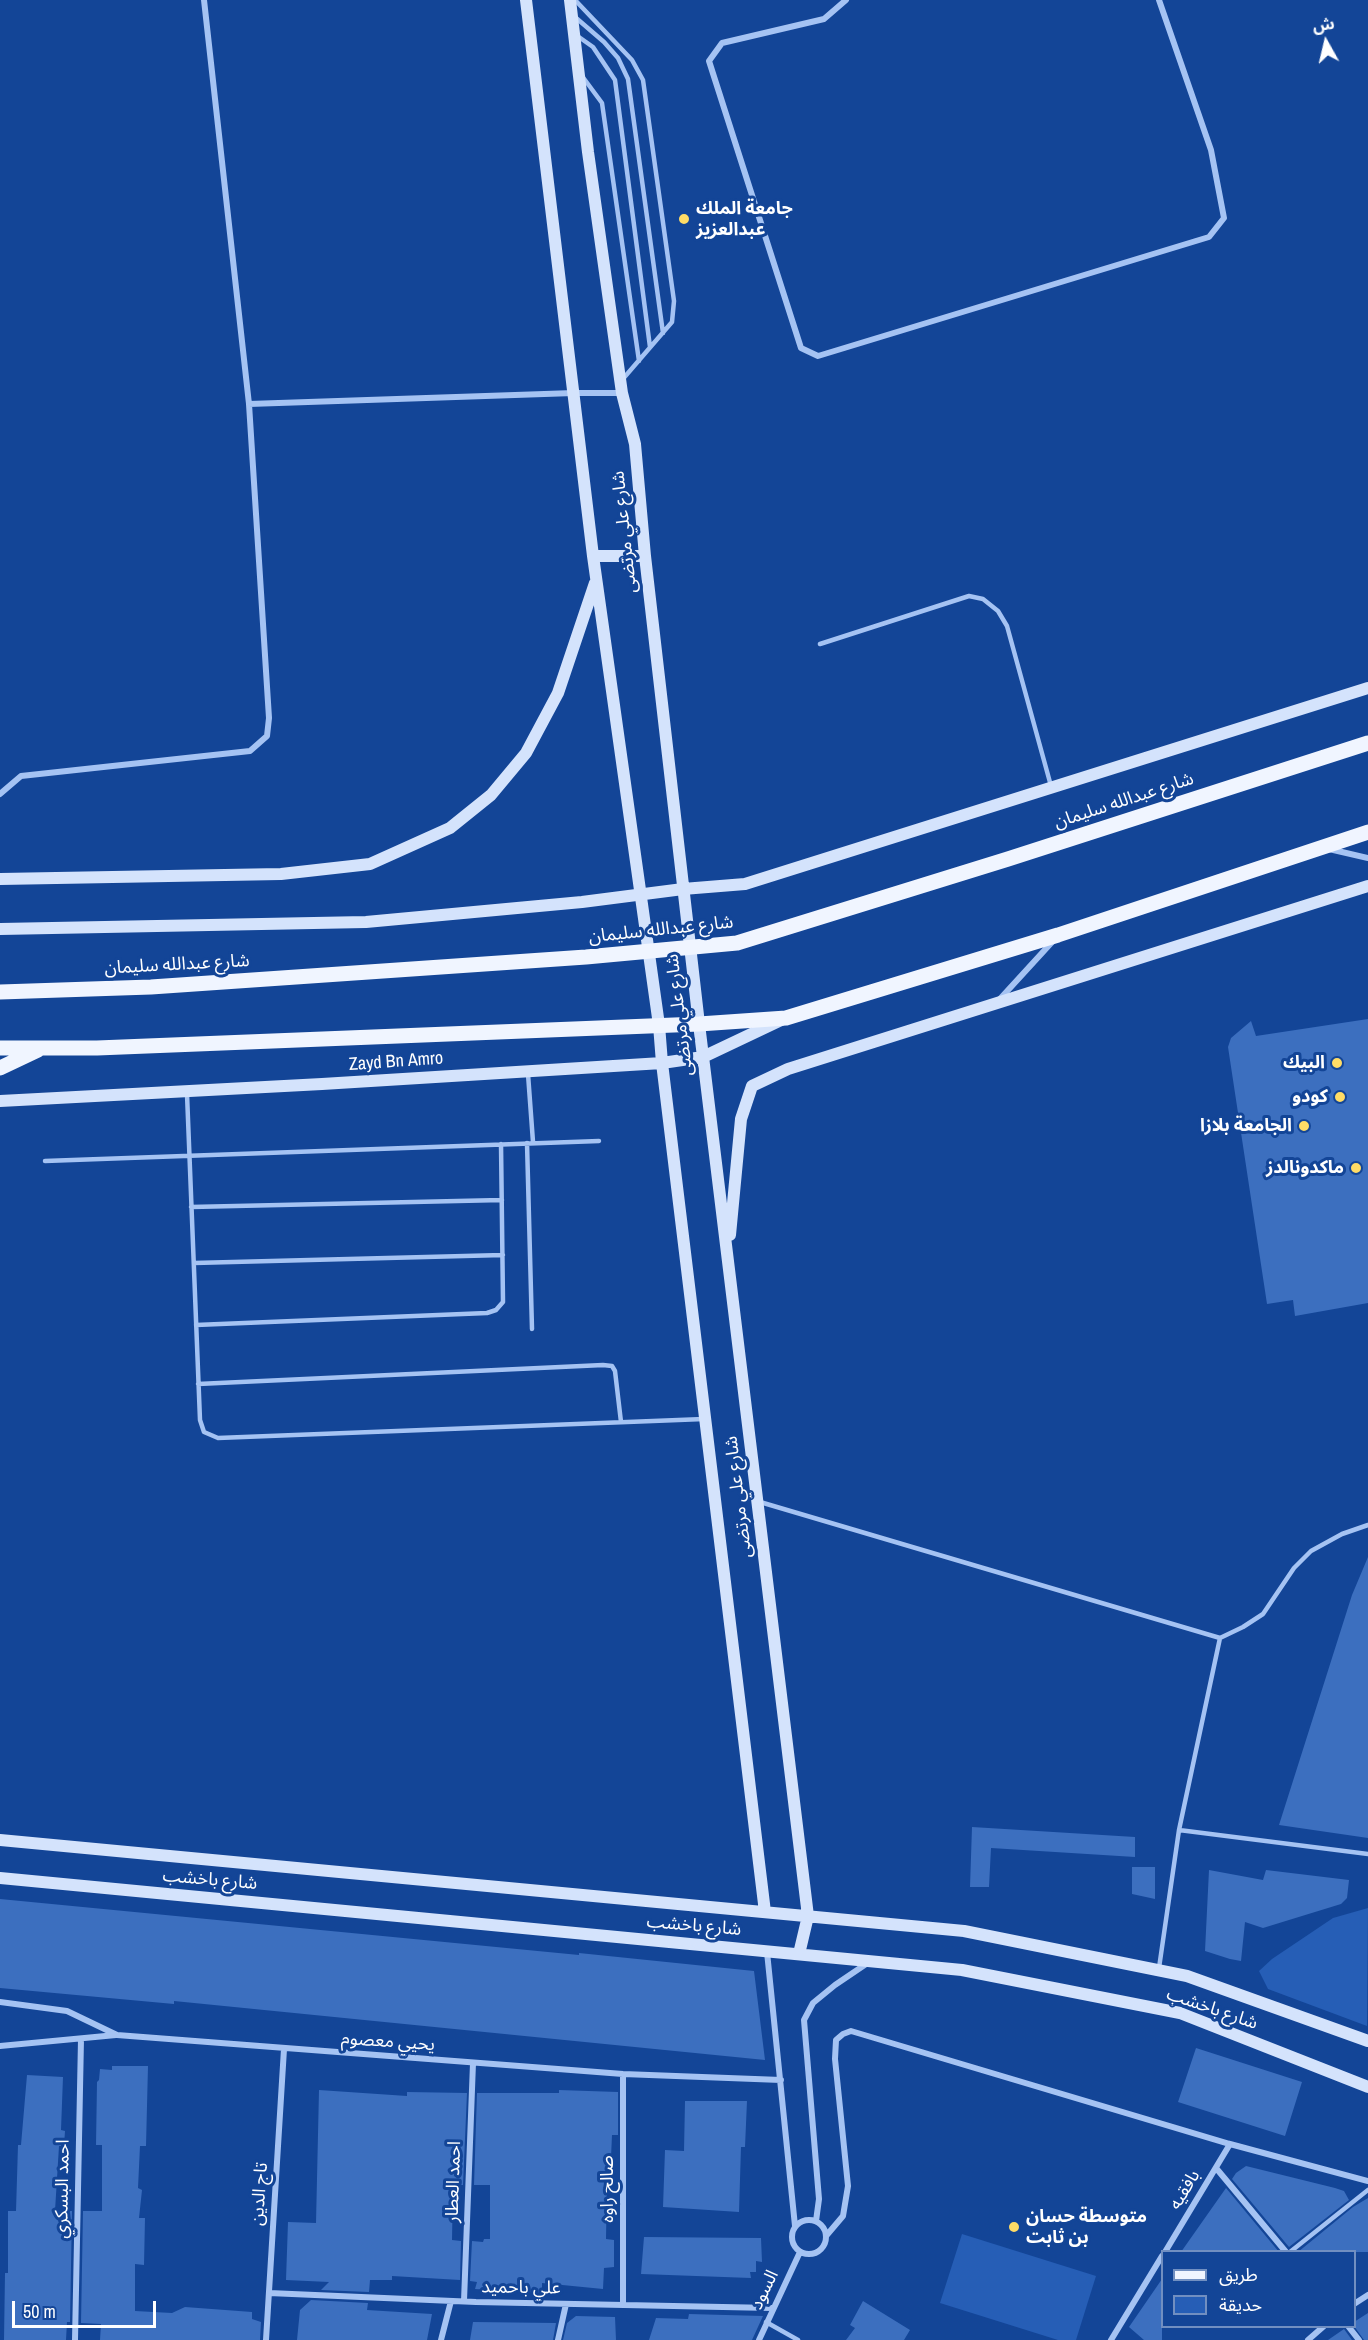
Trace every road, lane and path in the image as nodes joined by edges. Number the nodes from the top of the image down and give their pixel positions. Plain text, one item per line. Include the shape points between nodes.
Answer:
1 (204, 0) edge
2 (526, 0) edge
3 (570, 0) edge
4 (575, 0) edge
5 (846, 0) edge
6 (1159, 0) edge
7 (572, 15) junction
8 (574, 33) junction
9 (579, 72) junction
10 (663, 333) junction
11 (650, 347) junction
12 (639, 361) junction
13 (621, 387) junction
14 (574, 393) junction
15 (249, 404) junction
16 (593, 556) junction
17 (645, 556) junction
18 (596, 579) junction
19 (820, 644) dead end
20 (1368, 688) edge
21 (1368, 743) edge
22 (1051, 788) junction
23 (0, 794) edge
24 (1368, 832) edge
25 (1323, 847) junction
26 (1368, 858) edge
27 (0, 879) edge
28 (1368, 886) edge
29 (683, 889) junction
30 (641, 895) junction
31 (0, 929) edge
32 (1058, 935) junction
33 (690, 947) junction
34 (649, 951) junction
35 (0, 991) edge
36 (997, 1003) junction
37 (786, 1017) junction
38 (699, 1024) junction
39 (659, 1025) junction
40 (0, 1048) edge
41 (41, 1049) junction
42 (0, 1054) edge
43 (703, 1057) junction
44 (662, 1063) junction
45 (0, 1068) edge
46 (528, 1071) junction
47 (187, 1091) junction
48 (0, 1101) edge
49 (599, 1141) dead end
50 (530, 1143) junction
51 (501, 1144) junction
52 (190, 1155) junction
53 (45, 1161) dead end
54 (502, 1200) junction
55 (191, 1207) junction
56 (503, 1255) junction
57 (727, 1257) junction
58 (194, 1263) junction
59 (196, 1325) junction
60 (532, 1329) dead end
61 (198, 1384) junction
62 (705, 1419) junction
63 (621, 1422) junction
64 (757, 1501) junction
65 (1368, 1525) edge
66 (1220, 1638) junction
67 (1179, 1830) junction
68 (0, 1840) edge
69 (1368, 1854) edge
70 (0, 1878) edge
71 (765, 1912) junction
72 (808, 1916) junction
73 (767, 1952) junction
74 (799, 1954) junction
75 (870, 1961) junction
76 (1158, 1971) junction
77 (0, 2002) edge
78 (117, 2035) junction
79 (81, 2038) junction
80 (1368, 2041) edge
81 (0, 2046) edge
82 (284, 2049) junction
83 (473, 2063) junction
84 (623, 2074) junction
85 (781, 2080) junction
86 (1368, 2087) edge
87 (1230, 2144) junction
88 (1216, 2168) junction
89 (1368, 2181) edge
90 (1368, 2190) edge
91 (816, 2221) junction
92 (795, 2226) junction
93 (826, 2236) junction
94 (1166, 2250) edge
95 (1286, 2250) edge
96 (1291, 2250) edge
97 (800, 2252) junction
98 (1161, 2258) edge
99 (269, 2293) junction
100 (451, 2301) junction
101 (464, 2301) junction
102 (566, 2304) junction
103 (623, 2305) junction
104 (772, 2308) junction
105 (766, 2322) junction
106 (1322, 2328) edge
107 (1350, 2328) edge
108 (75, 2340) edge
109 (266, 2340) edge
110 (441, 2340) edge
111 (558, 2340) edge
112 (759, 2340) edge
113 (798, 2340) edge
114 (1111, 2340) edge
115 (1308, 2340) edge
116 (1359, 2340) edge

1 - 15 street
2 - 14 main road, شارع علي مرتضى
3 - 7 main road, شارع علي مرتضى
4 - 10 lane via 632,60 643,80 674,301 672,322
5 - 6 street via 824,19 722,43 709,61 801,348 818,356 1209,237 1224,218 1210,150
7 - 8 main road, شارع علي مرتضى
7 - 10 lane via 618,58 628,79
8 - 9 main road, شارع علي مرتضى
8 - 11 lane via 593,47 615,80
9 - 12 lane via 602,103
9 - 13 main road, شارع علي مرتضى
10 - 11 lane
11 - 12 lane
12 - 13 lane
13 - 14 street
13 - 17 main road, شارع علي مرتضى via 635,444
14 - 15 street
14 - 16 main road, شارع علي مرتضى
15 - 23 street via 267,736 250,751 21,776
16 - 17 main road
16 - 18 main road, شارع علي مرتضى
17 - 29 main road, شارع علي مرتضى
18 - 27 main road via 558,693 526,753 491,795 450,828 370,864 281,874
18 - 30 main road, شارع علي مرتضى
19 - 22 lane via 969,597 983,599 998,611 1007,626
20 - 22 main road
21 - 33 main road, شارع عبدالله سليمان via 737,943
22 - 29 main road via 745,884
24 - 25 main road
25 - 26 street
25 - 32 main road
28 - 36 main road
29 - 30 main road
29 - 33 main road, شارع علي مرتضى
30 - 31 main road via 366,922
30 - 34 main road, شارع علي مرتضى
32 - 36 street
32 - 37 main road
33 - 34 main road, شارع عبدالله سليمان
33 - 38 main road, شارع علي مرتضى
34 - 35 main road, شارع عبدالله سليمان via 152,987
34 - 39 main road, شارع علي مرتضى
36 - 57 main road via 788,1069 752,1086 741,1119
37 - 38 main road
37 - 43 main road, Zayd Bn Amro
38 - 39 main road
38 - 43 main road, شارع علي مرتضى
39 - 41 main road
39 - 44 main road, شارع علي مرتضى
40 - 41 main road
41 - 42 main road
41 - 45 main road
43 - 44 main road, Zayd Bn Amro
43 - 57 main road, شارع علي مرتضى
44 - 46 main road, Zayd Bn Amro
44 - 62 main road, شارع علي مرتضى
46 - 47 main road, Zayd Bn Amro
46 - 50 lane
47 - 48 main road, Zayd Bn Amro
47 - 52 lane
49 - 50 lane
50 - 51 lane
50 - 60 lane
51 - 52 lane
51 - 54 lane
52 - 53 lane
52 - 55 lane
54 - 55 lane
54 - 56 lane
55 - 58 lane
56 - 58 lane
56 - 59 lane via 503,1302 496,1310
57 - 64 main road, شارع علي مرتضى
58 - 59 lane
59 - 61 lane
61 - 63 lane via 204,1432 218,1438
61 - 63 lane via 603,1365 612,1366 615,1371
62 - 63 lane
62 - 71 main road, شارع علي مرتضى
64 - 66 lane
64 - 72 main road, شارع علي مرتضى
65 - 66 lane via 1311,1551 1294,1568 1263,1614
66 - 67 lane
67 - 69 lane
67 - 76 lane
68 - 71 main road, شارع باخشب
70 - 73 main road, شارع باخشب
71 - 72 main road, شارع باخشب
72 - 74 main road, شارع علي مرتضى
72 - 76 main road, شارع باخشب via 964,1931
73 - 74 main road, شارع باخشب
73 - 85 street
74 - 75 main road, شارع باخشب
75 - 86 main road, شارع باخشب via 962,1970 1180,2013
75 - 91 street via 813,2003 804,2020 819,2199
76 - 80 main road, شارع باخشب via 1187,1976
77 - 78 street, يحيي معصوم via 67,2012
78 - 79 street
78 - 82 street, يحيي معصوم
79 - 81 street
79 - 108 street, احمد البسكري
82 - 83 street, يحيي معصوم
82 - 99 street, تاج الدين
83 - 84 street, يحيي معصوم
83 - 101 street, احمد العطار
84 - 85 street, يحيي معصوم
84 - 103 street, صالح راوه
85 - 92 street
87 - 88 street, بافقيه
87 - 89 street
87 - 93 street via 851,2031 836,2040 835,2059 848,2186 843,2216
88 - 94 street, بافقيه
88 - 95 street
90 - 96 lane
91 - 92 street via 805,2220
91 - 93 street
92 - 97 street via 793,2244
93 - 97 street via 825,2245 817,2253
97 - 104 street, السود
98 - 114 street
99 - 100 street, علي باحميد
99 - 109 street, تاج الدين
100 - 101 street, علي باحميد
100 - 110 street
101 - 102 street, علي باحميد
102 - 103 street, علي باحميد
102 - 111 street
103 - 104 street, علي باحميد
104 - 105 street, السود
105 - 112 street, السود
105 - 113 lane
106 - 115 street
107 - 116 street

